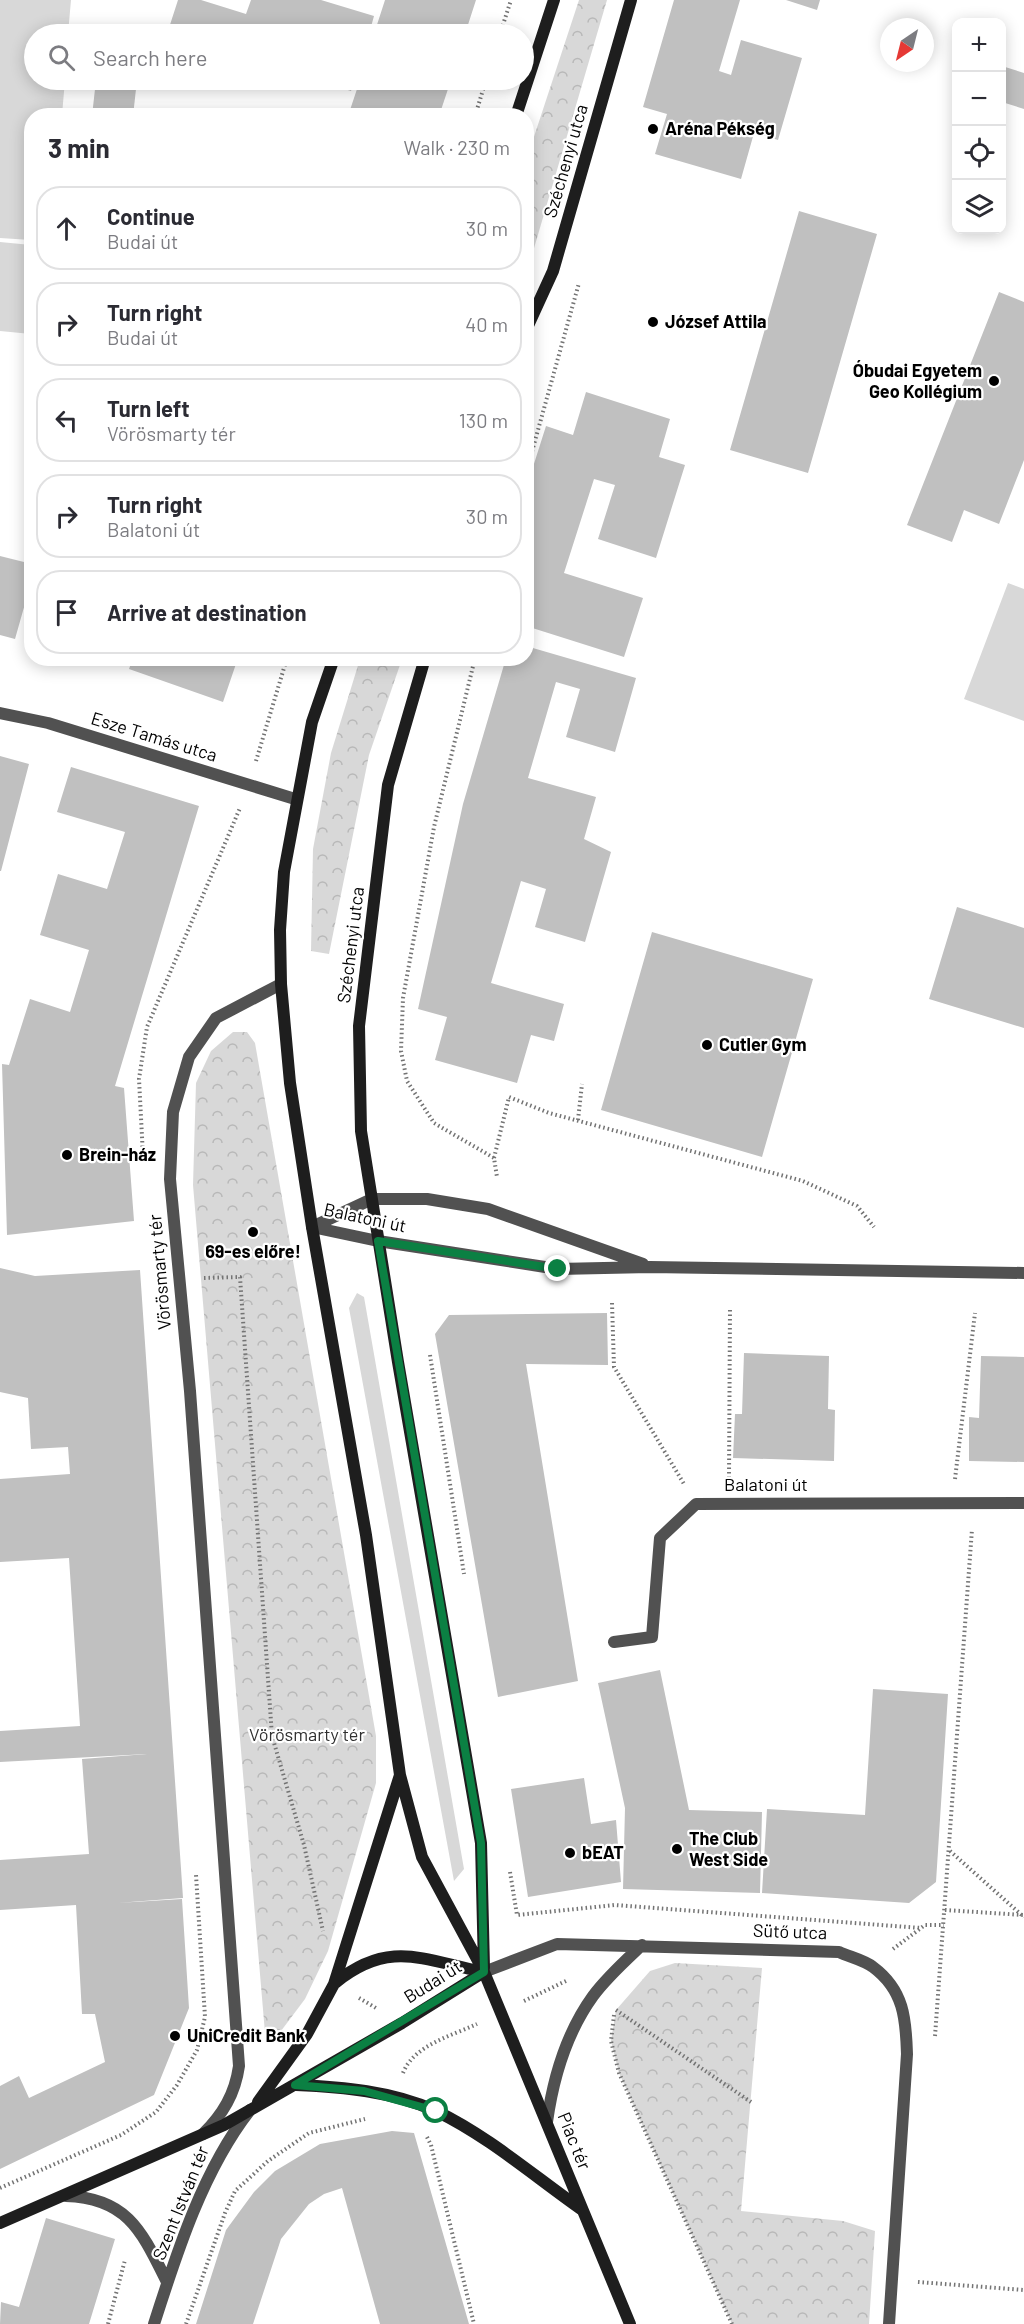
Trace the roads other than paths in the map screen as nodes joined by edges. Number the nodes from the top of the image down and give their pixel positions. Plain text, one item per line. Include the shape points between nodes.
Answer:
1 (554, 0) edge
2 (631, 0) edge
3 (534, 61) edge
4 (525, 90) edge
5 (519, 108) edge
6 (534, 313) edge
7 (331, 666) edge
8 (423, 666) edge
9 (0, 713) edge
10 (296, 799) junction
11 (281, 984) junction
12 (372, 1199) junction
13 (312, 1227) junction
14 (378, 1241) junction
15 (650, 1267) junction
16 (1024, 1273) edge
17 (1024, 1503) edge
18 (614, 1642) dead end
19 (400, 1775) junction
20 (642, 1945) junction
21 (484, 1972) junction
22 (334, 1984) junction
23 (295, 2085) junction
24 (250, 2109) junction
25 (547, 2122) junction
26 (202, 2135) junction
27 (66, 2196) junction
28 (582, 2210) junction
29 (0, 2223) edge
30 (167, 2282) junction
31 (154, 2324) edge
32 (630, 2324) edge
33 (889, 2324) edge

1 - 3 main road
2 - 6 main road, Széchenyi utca via 553,271
4 - 5 main road
7 - 10 main road via 312,722
8 - 12 main road, Széchenyi utca via 388,786 359,1026 361,1131
9 - 10 street, Esze Tamás utca via 48,723
10 - 11 main road via 284,872
11 - 13 main road via 290,1083
11 - 26 street, Vörösmarty tér via 216,1018 189,1057 173,1112 170,1179 190,1391 238,2066 229,2100
12 - 13 street, Balatoni út
12 - 14 main road, Széchenyi utca
12 - 15 street, Balatoni út via 427,1199 488,1209
13 - 14 street, Balatoni út
13 - 19 main road via 366,1535
14 - 15 street, Balatoni út via 558,1269
14 - 21 main road via 481,1843
15 - 16 street, Balatoni út
17 - 18 street, Balatoni út via 696,1504 660,1538 652,1637
19 - 21 main road via 422,1857
19 - 22 main road, Budai út
20 - 21 street, Sütő utca via 557,1944
20 - 25 street via 592,1996 552,2088
20 - 33 street, Sütő utca via 839,1952 872,1966 894,1988 906,2016 907,2054
21 - 22 main road, Budai út via 419,1957 393,1956 365,1962
21 - 23 main road, Budai út
21 - 25 main road, Piac tér
22 - 24 main road, Budai út via 307,2034
23 - 24 main road, Budai út
23 - 28 main road via 364,2091 436,2111 482,2138
24 - 26 main road, Budai út
24 - 30 street, Szent István tér via 217,2158
25 - 28 main road, Piac tér
26 - 27 main road, Budai út
27 - 29 main road, Budai út
27 - 30 street, Szent István tér via 97,2199 115,2206 129,2218
28 - 32 main road, Piac tér
30 - 31 street, Szent István tér

